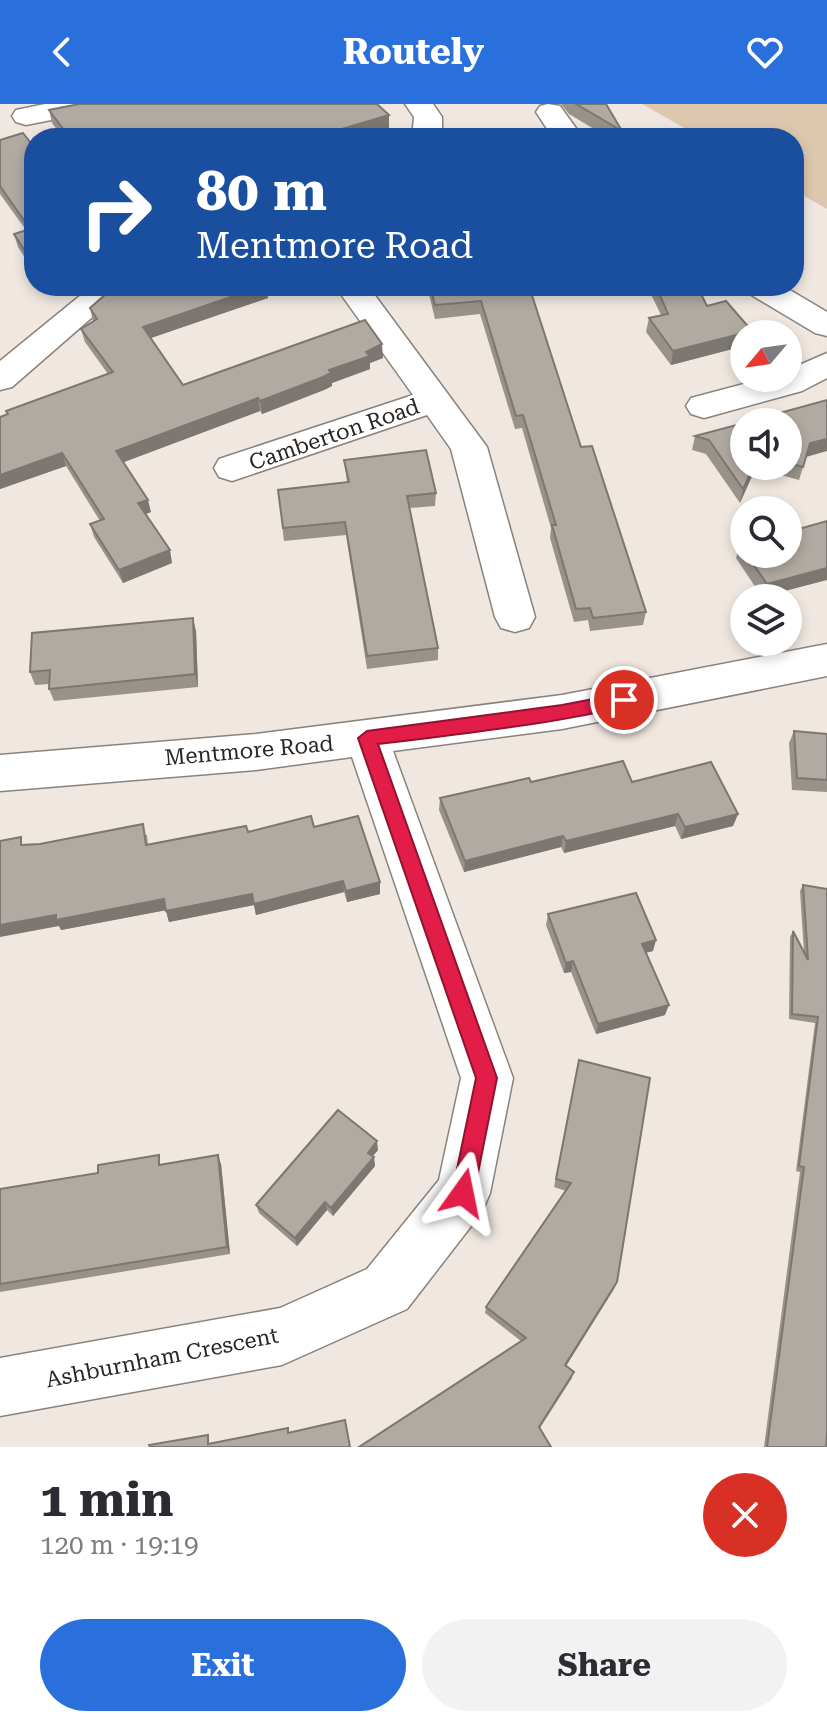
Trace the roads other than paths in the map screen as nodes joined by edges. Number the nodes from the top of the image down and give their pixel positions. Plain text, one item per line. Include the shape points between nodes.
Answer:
1 (92, 104) edge
2 (419, 104) edge
3 (550, 112) dead end
4 (26, 116) dead end
5 (427, 128) edge
6 (561, 128) edge
7 (100, 296) edge
8 (358, 296) edge
9 (777, 296) edge
10 (827, 326) edge
11 (827, 364) edge
12 (0, 379) edge
13 (435, 400) junction
14 (704, 406) dead end
15 (232, 468) dead end
16 (515, 617) dead end
17 (827, 660) edge
18 (367, 738) junction
19 (0, 773) edge
20 (0, 1387) edge

1 - 4 street
2 - 5 street via 428,117
3 - 6 street
7 - 12 street
8 - 13 street, Camberton Road
9 - 10 street
11 - 14 street via 790,383
13 - 15 street, Camberton Road
13 - 16 street, Camberton Road via 469,447
17 - 18 street, Mentmore Road via 562,712
18 - 19 street, Mentmore Road
18 - 20 street, Ashburnham Crescent via 487,1078 463,1193 387,1289 282,1336

